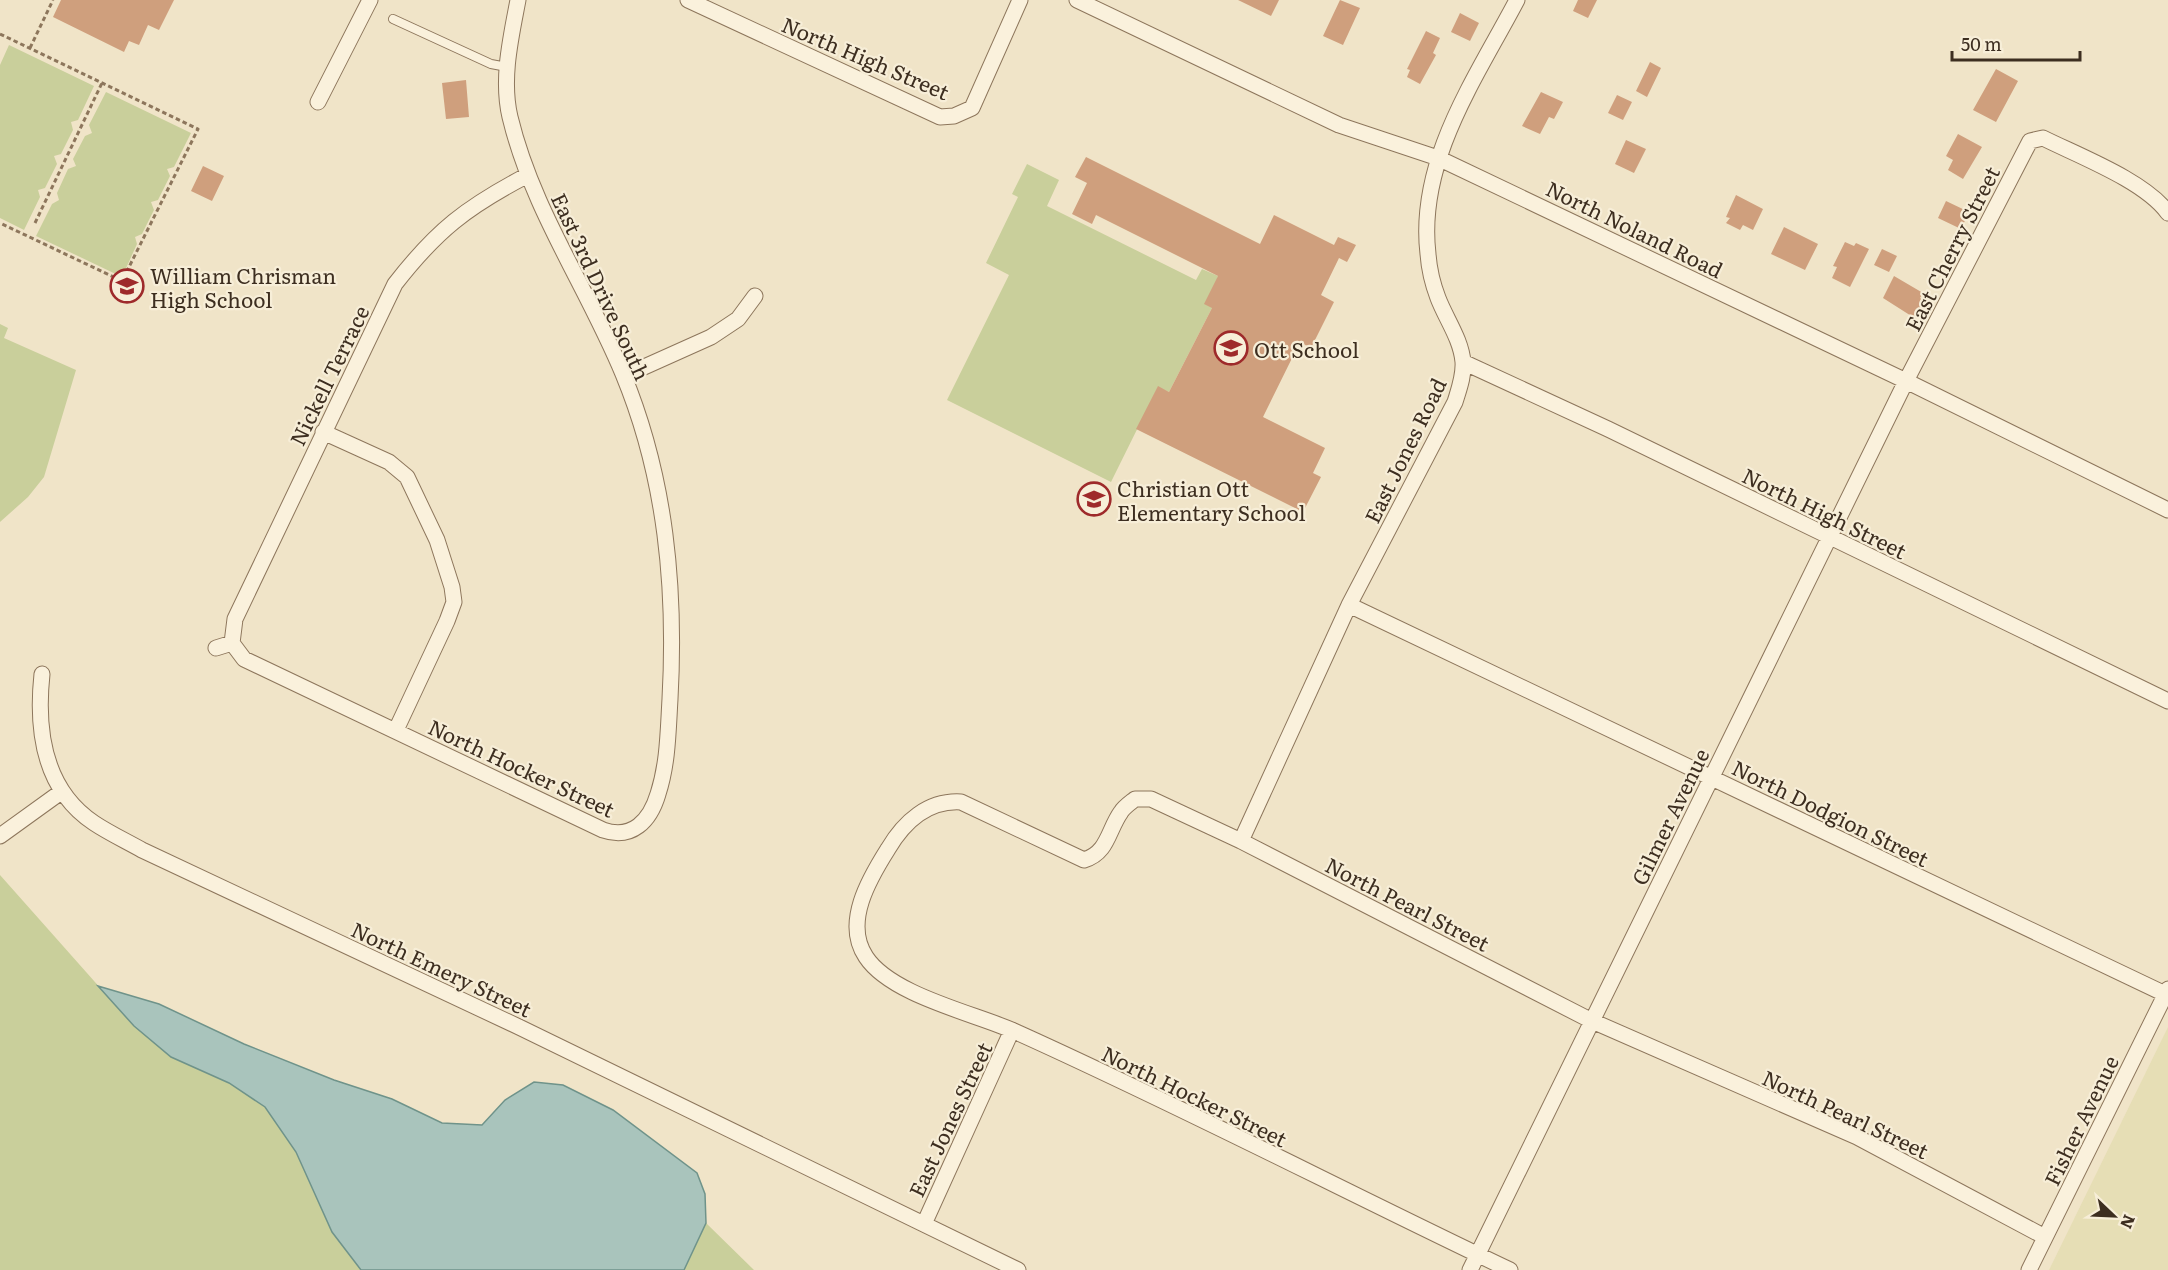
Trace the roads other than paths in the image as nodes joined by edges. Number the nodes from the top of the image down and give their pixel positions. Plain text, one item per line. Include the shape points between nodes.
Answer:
1 (370, 0) edge
2 (518, 0) edge
3 (688, 0) edge
4 (1020, 0) edge
5 (1077, 0) edge
6 (1517, 0) edge
7 (393, 19) dead end
8 (507, 68) junction
9 (318, 102) dead end
10 (1438, 158) junction
11 (526, 176) junction
12 (2168, 213) edge
13 (755, 296) dead end
14 (1463, 362) junction
15 (624, 376) junction
16 (1906, 381) junction
17 (323, 432) junction
18 (2168, 510) edge
19 (1828, 538) junction
20 (1349, 605) junction
21 (232, 643) junction
22 (216, 648) dead end
23 (42, 674) dead end
24 (2168, 701) edge
25 (396, 730) junction
26 (1711, 777) junction
27 (62, 792) junction
28 (631, 831) joint
29 (0, 837) edge
30 (1241, 841) junction
31 (865, 956) joint
32 (2167, 992) edge
33 (1592, 1021) junction
34 (1012, 1030) junction
35 (924, 1224) junction
36 (2046, 1237) junction
37 (1477, 1255) junction
38 (1018, 1270) edge
39 (1470, 1270) edge
40 (1510, 1270) edge
41 (2029, 1270) edge

1 - 9 street
2 - 8 street, East 3rd Drive South
3 - 4 street, North High Street via 940,117 972,108
5 - 10 street, North Noland Road via 1339,124
6 - 10 street, East Jones Road via 1451,125
7 - 8 lane
8 - 11 street, East 3rd Drive South via 509,114
10 - 14 street, East Jones Road via 1428,210 1428,254 1437,297
10 - 16 street, North Noland Road
11 - 15 street, East 3rd Drive South
11 - 17 street, Nickell Terrace via 484,198 425,246 395,284
12 - 16 street, East Cherry Street via 2145,189 2043,138 2030,141
13 - 15 street via 738,319 711,337
14 - 19 street, North High Street
14 - 20 street, East Jones Road via 1455,402
15 - 28 street, East 3rd Drive South via 664,514 673,640 666,767 647,817
16 - 18 street, North Noland Road
16 - 19 street, Gilmer Avenue
17 - 21 street, Nickell Terrace via 235,619
17 - 25 street via 389,462 407,477 437,540 452,587 454,602 447,621
19 - 24 street, North High Street
19 - 26 street, Gilmer Avenue
20 - 26 street, North Dodgion Street
20 - 30 street, East Jones Road
21 - 22 street
21 - 25 street, North Hocker Street via 244,659
23 - 27 street, North Emery Street via 38,707 41,742
25 - 28 street, North Hocker Street via 603,830 617,835
26 - 32 street, North Dodgion Street
26 - 33 street, Gilmer Avenue
27 - 29 street
27 - 35 street, North Emery Street via 94,823 142,850 519,1026
30 - 31 street, North Pearl Street via 1151,799 1135,799 1121,812 1095,857 1084,860 962,802 940,803 925,809 897,834 878,865 862,898 856,933
30 - 33 street, North Pearl Street
31 - 34 street, North Hocker Street via 897,984
32 - 36 street, Fisher Avenue
33 - 36 street, North Pearl Street via 1857,1137
33 - 37 street, Gilmer Avenue
34 - 35 street, East Jones Street
34 - 37 street, North Hocker Street
35 - 38 street, North Emery Street
36 - 41 street, Fisher Avenue
37 - 39 street, Gilmer Avenue
37 - 40 street, North Hocker Street

